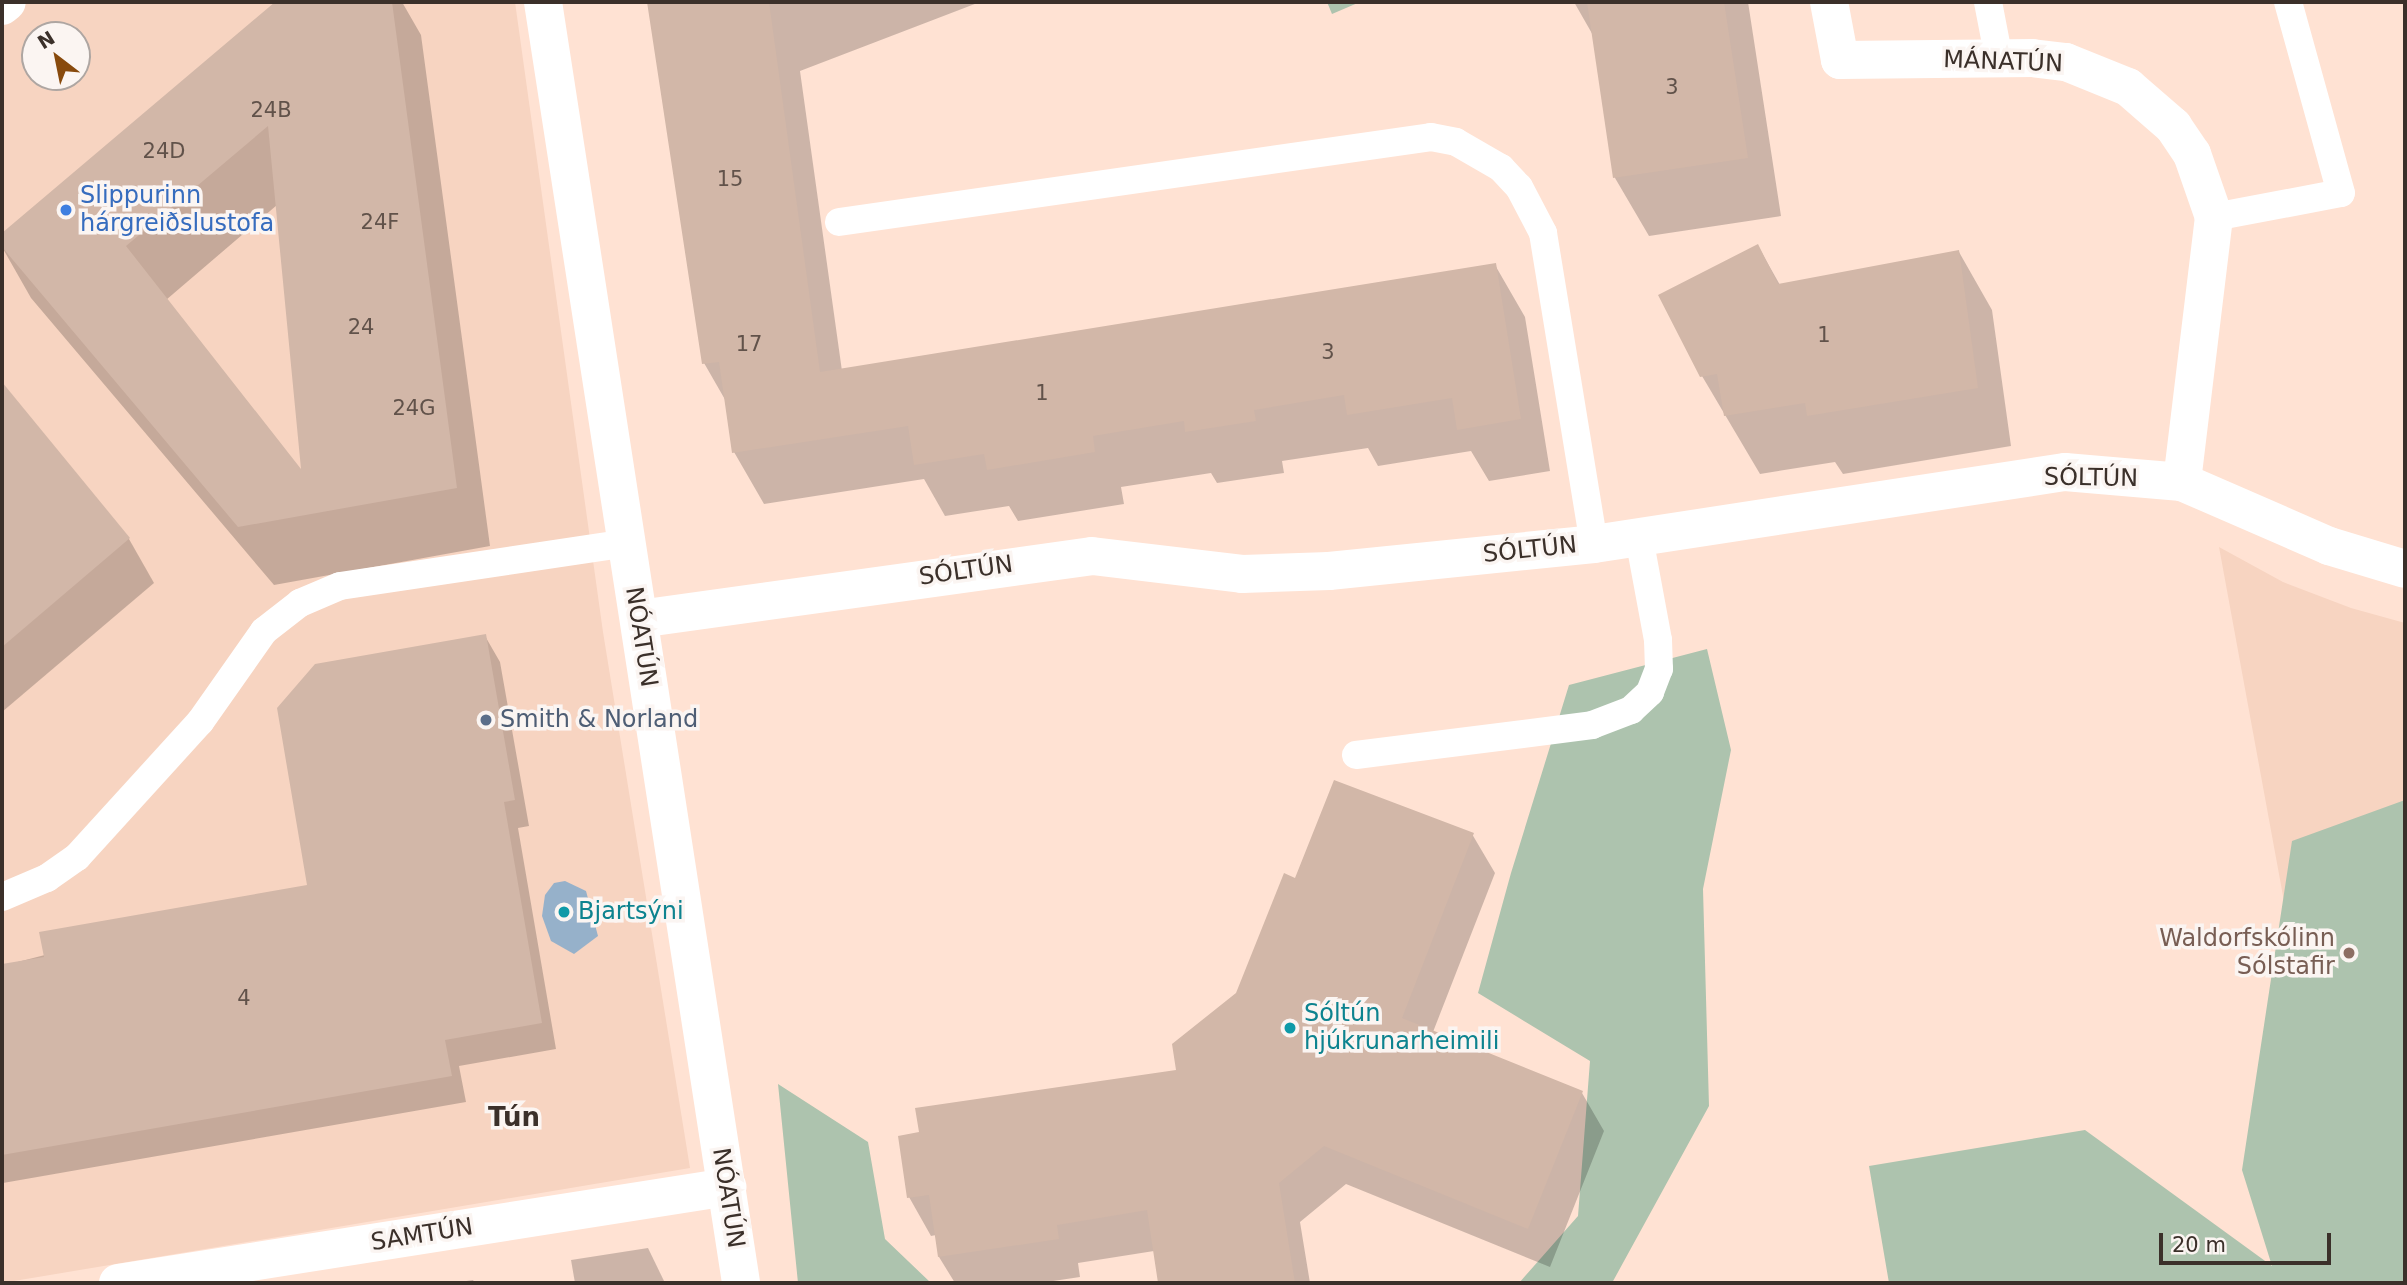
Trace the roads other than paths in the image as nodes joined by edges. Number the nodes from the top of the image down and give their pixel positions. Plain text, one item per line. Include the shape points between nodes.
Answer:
1 (7, 2) edge
2 (526, 2) edge
3 (1829, 2) edge
4 (1988, 2) edge
5 (2288, 2) edge
6 (2, 6) edge
7 (545, 18) edge
8 (1999, 59) junction
9 (2214, 217) junction
10 (839, 222) dead end
11 (2182, 482) junction
12 (1639, 537) junction
13 (627, 544) junction
14 (1594, 544) junction
15 (2405, 569) edge
16 (639, 619) junction
17 (1356, 755) dead end
18 (2, 897) edge
19 (727, 1187) junction
20 (118, 1283) edge
21 (741, 1283) edge

1 - 6 street
2 - 7 street, NÓATÚN
3 - 8 street, MÁNATÚN via 1840,60
4 - 8 lane
5 - 9 lane via 2341,192
7 - 13 street, NÓATÚN
8 - 9 street, MÁNATÚN via 2066,62 2128,87 2174,126 2192,154
9 - 11 street, MÁNATÚN
10 - 14 lane via 1430,136 1456,142 1490,161 1519,187 1544,233
11 - 12 street, SÓLTÚN via 2065,472
11 - 15 street, SÓLTÚN via 2329,546
12 - 14 street, SÓLTÚN
12 - 17 lane via 1659,669 1650,692 1631,710 1592,725
13 - 16 street, NÓATÚN
13 - 18 lane via 340,586 300,603 264,631 200,722 77,857 47,878
14 - 16 street, SÓLTÚN via 1329,572 1242,574 1092,556
16 - 19 street, NÓATÚN
19 - 20 street, SAMTÚN
19 - 21 street, NÓATÚN

